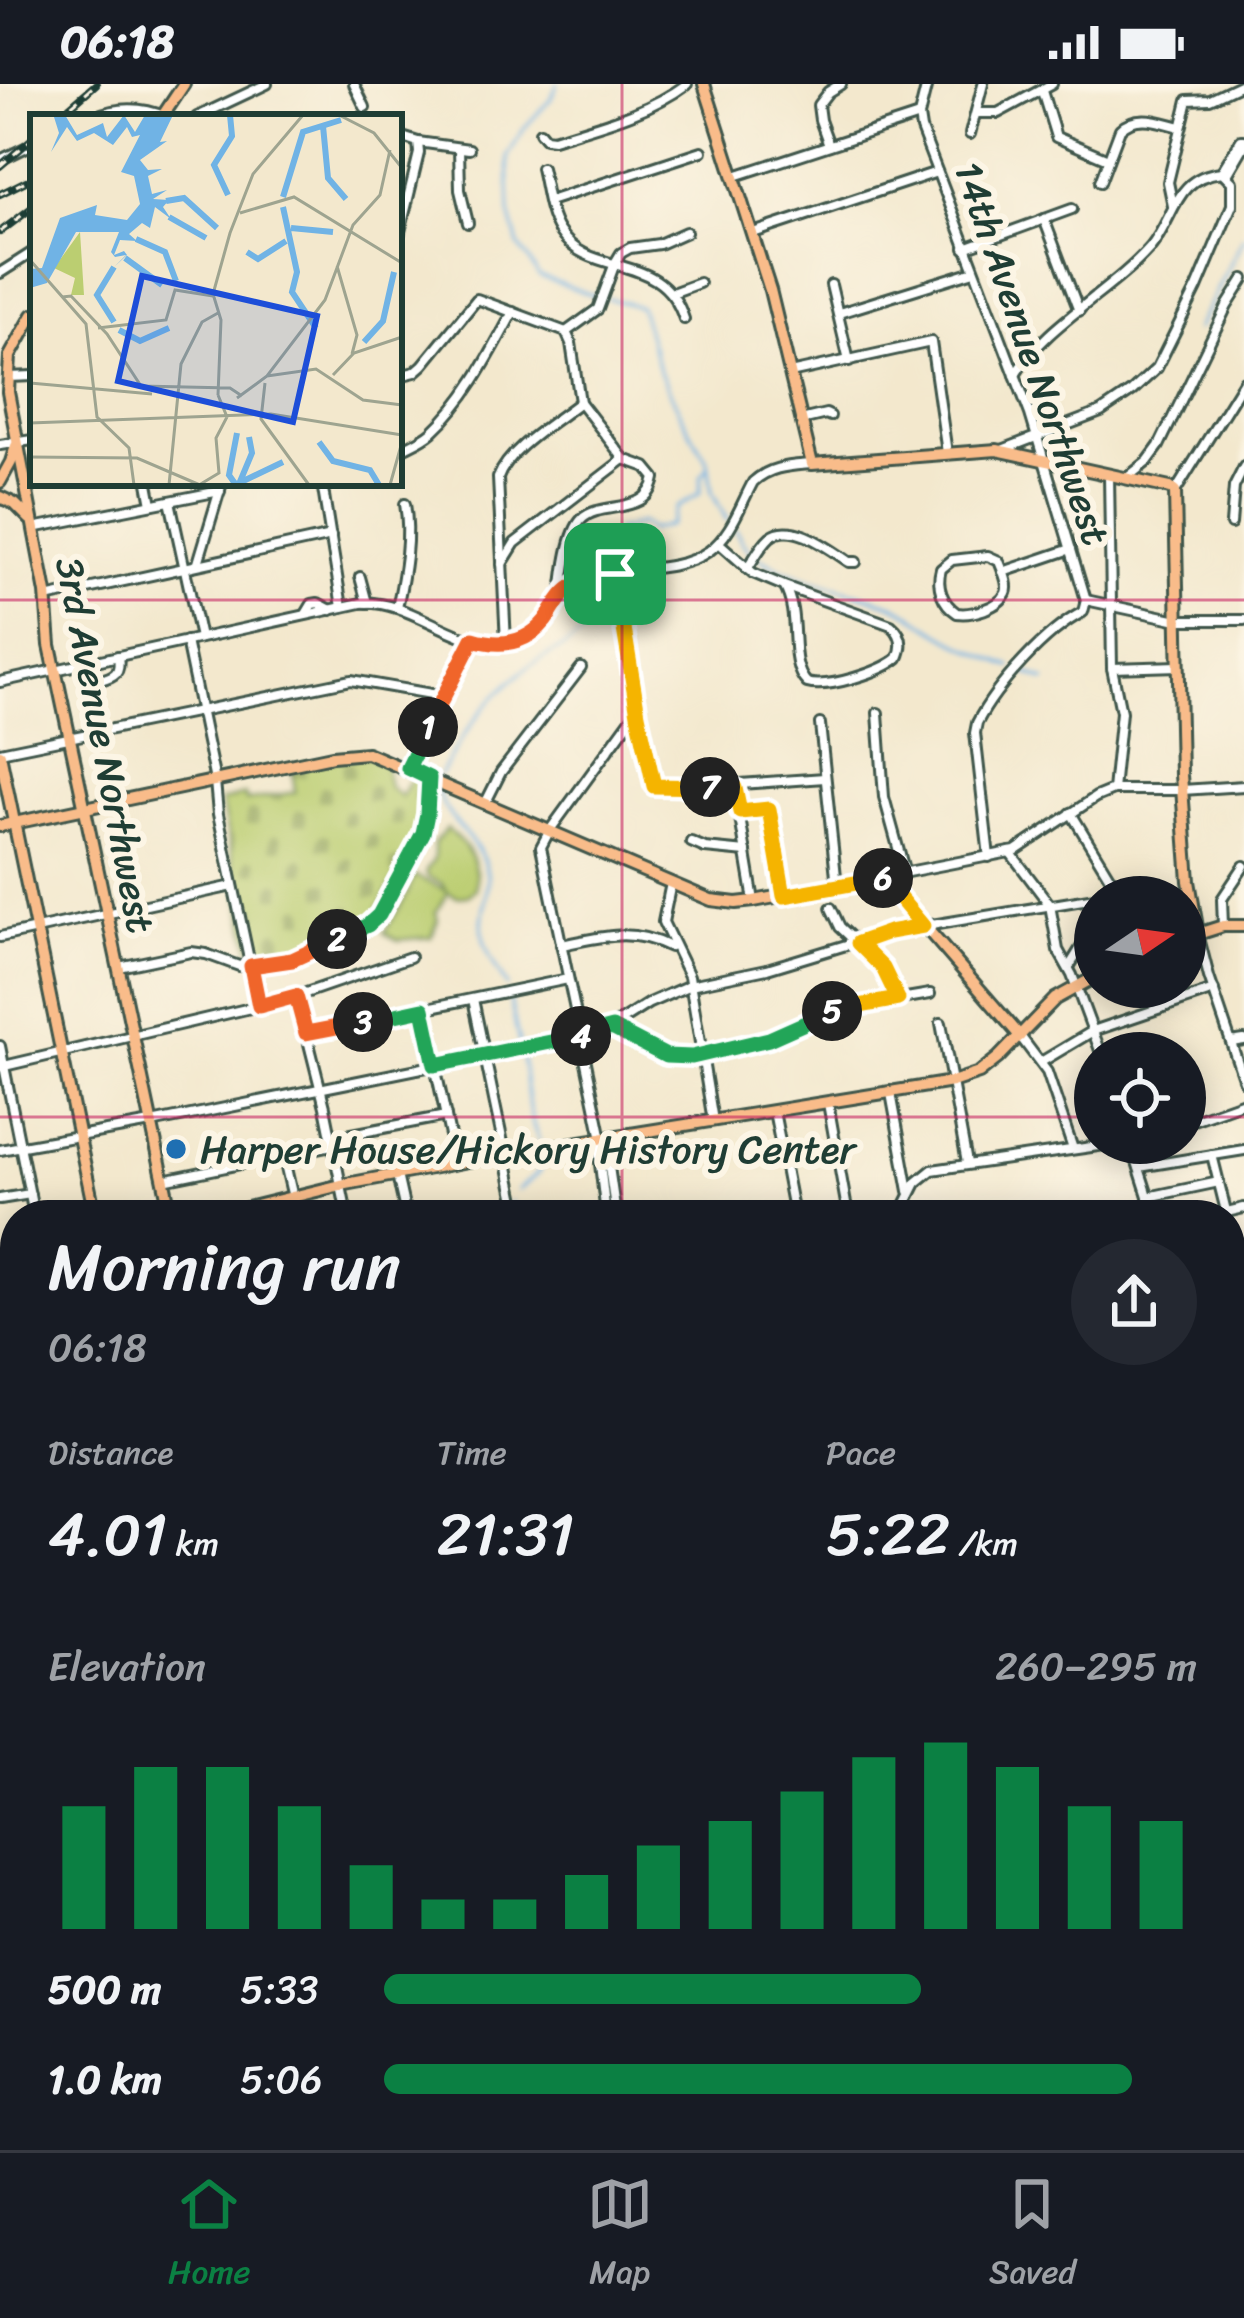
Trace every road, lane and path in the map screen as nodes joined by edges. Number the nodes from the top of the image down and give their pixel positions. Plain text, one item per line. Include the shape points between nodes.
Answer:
1 (184, 84) edge
2 (266, 84) edge
3 (355, 84) edge
4 (687, 84) edge
5 (704, 84) edge
6 (926, 84) edge
7 (983, 84) edge
8 (1052, 84) edge
9 (1242, 84) edge
10 (836, 85) edge
11 (1042, 91) junction
12 (365, 107) dead end
13 (976, 113) junction
14 (105, 114) edge
15 (157, 114) edge
16 (166, 114) edge
17 (203, 114) edge
18 (919, 116) junction
19 (1181, 127) junction
20 (540, 132) dead end
21 (970, 134) dead end
22 (402, 137) edge
23 (418, 142) junction
24 (1244, 143) edge
25 (30, 145) edge
26 (829, 145) junction
27 (702, 151) dead end
28 (1108, 159) junction
29 (0, 160) edge
30 (541, 169) dead end
31 (937, 172) junction
32 (1225, 173) junction
33 (735, 176) junction
34 (1100, 182) dead end
35 (403, 196) edge
36 (549, 201) junction
37 (1173, 207) junction
38 (1072, 209) dead end
39 (1044, 219) junction
40 (468, 223) dead end
41 (686, 232) dead end
42 (753, 233) junction
43 (965, 248) junction
44 (30, 254) edge
45 (614, 264) junction
46 (974, 272) junction
47 (0, 273) edge
48 (1244, 279) edge
49 (699, 283) dead end
50 (830, 285) dead end
51 (672, 293) junction
52 (1078, 311) junction
53 (513, 312) junction
54 (839, 314) junction
55 (684, 319) dead end
56 (30, 320) edge
57 (566, 332) junction
58 (849, 361) junction
59 (790, 374) junction
60 (402, 375) edge
61 (30, 376) edge
62 (8, 377) junction
63 (1015, 377) junction
64 (1244, 381) edge
65 (580, 402) junction
66 (830, 416) dead end
67 (801, 419) junction
68 (1036, 436) junction
69 (30, 441) edge
70 (17, 443) junction
71 (0, 445) edge
72 (402, 449) edge
73 (1002, 450) junction
74 (946, 453) junction
75 (624, 458) junction
76 (1042, 459) junction
77 (812, 464) junction
78 (1244, 467) edge
79 (1109, 474) junction
80 (1128, 477) junction
81 (0, 482) edge
82 (149, 486) edge
83 (323, 486) edge
84 (221, 487) edge
85 (1175, 492) junction
86 (0, 497) edge
87 (170, 501) junction
88 (152, 504) junction
89 (405, 504) dead end
90 (1231, 524) dead end
91 (33, 528) junction
92 (331, 536) junction
93 (500, 539) junction
94 (515, 543) junction
95 (718, 543) junction
96 (1071, 550) junction
97 (856, 562) dead end
98 (198, 565) junction
99 (501, 566) junction
100 (184, 568) junction
101 (747, 569) junction
102 (1003, 572) junction
103 (615, 574) junction
104 (360, 577) dead end
105 (784, 586) junction
106 (561, 596) junction
107 (46, 598) junction
108 (367, 603) junction
109 (1109, 604) junction
110 (1085, 605) junction
111 (342, 607) junction
112 (397, 608) junction
113 (1178, 620) junction
114 (1244, 620) edge
115 (200, 638) junction
116 (473, 639) junction
117 (185, 641) junction
118 (506, 643) junction
119 (118, 656) junction
120 (1179, 666) junction
121 (581, 668) dead end
122 (1112, 668) junction
123 (55, 670) junction
124 (100, 680) dead end
125 (0, 682) edge
126 (443, 696) junction
127 (638, 709) junction
128 (200, 711) junction
129 (878, 713) dead end
130 (820, 724) dead end
131 (69, 737) junction
132 (0, 753) edge
133 (408, 768) junction
134 (429, 778) junction
135 (825, 778) junction
136 (214, 781) junction
137 (1244, 786) edge
138 (735, 788) junction
139 (1113, 790) junction
140 (1182, 790) junction
141 (486, 802) junction
142 (84, 808) junction
143 (740, 812) junction
144 (1071, 813) junction
145 (14, 824) junction
146 (0, 826) edge
147 (550, 830) junction
148 (691, 842) dead end
149 (746, 852) junction
150 (1010, 852) junction
151 (989, 856) junction
152 (1244, 866) edge
153 (905, 873) junction
154 (1109, 876) edge
155 (1189, 876) edge
156 (882, 877) junction
157 (671, 883) junction
158 (234, 886) junction
159 (837, 886) junction
160 (784, 896) junction
161 (754, 901) junction
162 (1074, 901) edge
163 (1051, 905) junction
164 (831, 908) dead end
165 (107, 914) junction
166 (664, 926) junction
167 (923, 926) junction
168 (1222, 926) junction
169 (1244, 926) edge
170 (37, 929) junction
171 (1206, 930) edge
172 (0, 937) edge
173 (652, 938) junction
174 (858, 943) junction
175 (561, 946) junction
176 (673, 949) junction
177 (410, 956) dead end
178 (1074, 959) edge
179 (1206, 962) edge
180 (251, 966) junction
181 (119, 967) junction
182 (1069, 967) junction
183 (568, 980) junction
184 (1074, 981) edge
185 (690, 985) junction
186 (1074, 987) edge
187 (1214, 991) junction
188 (1206, 993) edge
189 (930, 994) dead end
190 (296, 996) junction
191 (473, 999) junction
192 (898, 999) junction
193 (259, 1006) junction
194 (1084, 1008) edge
195 (1160, 1008) edge
196 (423, 1009) junction
197 (941, 1023) dead end
198 (612, 1028) junction
199 (1093, 1031) junction
200 (306, 1033) junction
201 (580, 1036) junction
202 (1020, 1036) junction
203 (134, 1037) junction
204 (1244, 1040) edge
205 (1232, 1042) junction
206 (0, 1046) edge
207 (63, 1053) junction
208 (485, 1055) junction
209 (702, 1055) junction
210 (1041, 1062) junction
211 (435, 1065) junction
212 (2, 1066) edge
213 (1244, 1080) edge
214 (952, 1082) junction
215 (319, 1088) junction
216 (891, 1093) junction
217 (12, 1102) junction
218 (1244, 1102) edge
219 (828, 1103) junction
220 (0, 1105) edge
221 (774, 1111) junction
222 (446, 1115) junction
223 (1206, 1116) edge
224 (713, 1121) junction
225 (151, 1123) junction
226 (79, 1137) junction
227 (602, 1139) junction
228 (332, 1142) junction
229 (20, 1146) junction
230 (1073, 1149) joint
231 (0, 1150) edge
232 (1244, 1150) edge
233 (506, 1154) junction
234 (284, 1155) junction
235 (1212, 1155) junction
236 (967, 1164) junction
237 (1138, 1164) edge
238 (456, 1165) junction
239 (1139, 1167) junction
240 (397, 1175) junction
241 (163, 1180) junction
242 (1219, 1182) junction
243 (341, 1185) junction
244 (910, 1193) junction
245 (30, 1194) junction
246 (1148, 1197) junction
247 (293, 1198) junction
248 (0, 1199) edge
249 (31, 1200) edge
250 (92, 1200) edge
251 (168, 1200) edge
252 (284, 1200) edge
253 (344, 1200) edge
254 (403, 1200) edge
255 (515, 1200) edge
256 (610, 1200) edge
257 (791, 1200) edge
258 (845, 1200) edge
259 (907, 1200) edge
260 (1149, 1200) edge
261 (1223, 1200) edge

1 - 16 main road
2 - 17 street
3 - 12 street
4 - 20 street via 603,123 553,139
5 - 33 main road
6 - 18 street
7 - 13 street
8 - 11 street
9 - 19 street via 1188,100
10 - 26 street via 818,105
11 - 13 street via 998,113
11 - 28 street via 1056,137
13 - 21 street
14 - 15 street
18 - 26 street
18 - 31 street, 14th Avenue Northwest
19 - 28 street via 1131,120
19 - 37 street via 1168,182
22 - 23 street
23 - 35 street
23 - 40 street via 464,148 460,190
24 - 32 street
25 - 29 street
26 - 33 street
27 - 36 street
28 - 34 street
30 - 36 street
31 - 42 street
31 - 43 street, 14th Avenue Northwest
32 - 37 street via 1190,183
32 - 68 street via 1232,206 1157,368 1110,407
33 - 42 main road
36 - 45 street via 568,242
37 - 52 street via 1151,247
38 - 39 street
39 - 43 street
39 - 52 street
41 - 45 street via 627,249
42 - 59 main road
43 - 46 street, 14th Avenue Northwest
44 - 47 street
45 - 51 street
45 - 57 street via 598,309
46 - 54 street
46 - 63 street, 14th Avenue Northwest
48 - 80 street via 1159,446
49 - 51 street
50 - 54 street
51 - 55 street
52 - 63 street
53 - 57 street
53 - 60 street via 477,299 423,365
53 - 72 street via 445,418
54 - 58 street
56 - 62 main road
57 - 65 street
58 - 59 street
58 - 74 street via 931,342
59 - 67 main road
61 - 62 street
62 - 70 main road, 3rd Avenue Northwest
63 - 68 street, 14th Avenue Northwest
64 - 85 street
65 - 75 street
65 - 93 street via 499,472
66 - 67 street
67 - 77 main road
68 - 73 street
68 - 76 street, 14th Avenue Northwest
69 - 70 street
70 - 71 street
70 - 81 main road
70 - 91 main road, 3rd Avenue Northwest
73 - 74 main road
73 - 76 main road
74 - 77 main road
75 - 94 street
75 - 106 street via 649,469 654,487 578,524
76 - 79 main road
76 - 96 street, 14th Avenue Northwest
77 - 95 street via 759,476
78 - 90 street
79 - 80 main road
79 - 109 street
80 - 85 main road
82 - 88 street
83 - 92 street
84 - 87 street
84 - 98 street
85 - 113 main road
86 - 91 main road via 21,508
87 - 88 street
87 - 100 street
88 - 91 street
89 - 112 street
91 - 107 main road, 3rd Avenue Northwest
92 - 98 street
92 - 111 street
93 - 94 street
93 - 99 street
94 - 99 street
95 - 101 street
95 - 103 street via 685,563
96 - 102 street
96 - 110 street, 14th Avenue Northwest
97 - 101 street via 784,532 768,539
98 - 100 street
99 - 118 street
100 - 107 street
100 - 115 street
101 - 105 street
102 - 102 street via 993,556 948,561 939,577 945,602 962,615 986,608 1006,593
103 - 106 street
103 - 127 street
104 - 108 street
105 - 105 street via 893,626 902,642 898,658 822,686 807,683
106 - 118 street via 536,630
107 - 123 main road, 3rd Avenue Northwest
108 - 111 street
108 - 112 street
109 - 110 street
109 - 113 street
109 - 122 street
110 - 151 street via 981,714 974,733
111 - 115 street
112 - 116 street
113 - 114 street
113 - 120 main road
115 - 117 street
116 - 118 street
116 - 126 street
117 - 119 street
117 - 128 street
119 - 123 street
119 - 124 street via 118,672
120 - 122 street
120 - 140 main road
121 - 141 street
122 - 139 street via 1121,712
123 - 125 street
123 - 131 main road, 3rd Avenue Northwest
126 - 128 street via 351,680
126 - 133 street
127 - 138 street via 654,786
127 - 147 street
128 - 131 street
128 - 136 street
129 - 153 street via 884,797
130 - 135 street
131 - 132 street
131 - 142 main road, 3rd Avenue Northwest
132 - 145 main road
133 - 134 main road
133 - 136 main road via 365,752
134 - 141 main road
134 - 180 street via 423,833 375,918 299,957
135 - 138 street
135 - 159 street
136 - 142 main road
136 - 158 street
137 - 140 street
138 - 143 street
139 - 140 street
139 - 144 street
140 - 155 main road
141 - 147 main road
142 - 145 main road
142 - 165 main road, 3rd Avenue Northwest
143 - 149 street
143 - 160 street via 769,809
144 - 150 street
144 - 154 street
145 - 146 main road
145 - 170 main road
147 - 157 main road
147 - 175 street via 542,850
148 - 149 street
149 - 161 street
150 - 151 street
150 - 163 street
151 - 153 street
152 - 168 street via 1222,899
153 - 156 street
156 - 159 main road
156 - 167 main road
157 - 161 main road via 718,902
157 - 166 street
158 - 165 street
158 - 180 street
159 - 160 main road
160 - 161 main road
162 - 163 street
163 - 167 street
163 - 182 street
164 - 174 street
165 - 170 street
165 - 181 main road, 3rd Avenue Northwest
166 - 173 street
166 - 176 street
167 - 174 street
167 - 202 main road
168 - 169 main road
168 - 171 main road
170 - 172 street
170 - 207 main road
173 - 175 street via 626,934
173 - 176 street
174 - 185 street
174 - 192 street
175 - 183 street
176 - 185 street
177 - 190 street
178 - 182 street
179 - 187 street
180 - 181 street via 191,952
180 - 193 street
181 - 203 main road, 3rd Avenue Northwest
182 - 184 street
183 - 191 street
183 - 201 street
185 - 198 street
185 - 209 street
186 - 202 main road
187 - 188 street
187 - 205 street
189 - 192 street
190 - 193 street
190 - 200 street
191 - 196 street
191 - 208 street
192 - 209 street via 830,1011 769,1039
193 - 203 street
194 - 199 street
195 - 199 street
196 - 200 street
196 - 211 street
197 - 214 street
198 - 201 street
198 - 209 street via 666,1056
199 - 210 street
200 - 215 street
201 - 208 street
201 - 227 street
202 - 210 street
202 - 214 main road via 979,1073
203 - 207 street
203 - 225 main road, 3rd Avenue Northwest
204 - 205 street
205 - 213 street
206 - 212 street
207 - 212 street
207 - 226 main road
208 - 211 street
208 - 233 street
209 - 224 street
210 - 230 street
211 - 215 street
211 - 222 street
212 - 217 street
214 - 216 main road
214 - 236 street
215 - 225 street
215 - 228 street
216 - 219 main road
216 - 244 street
217 - 220 street
217 - 229 street
218 - 223 street
219 - 221 main road
219 - 258 street
221 - 224 main road
221 - 257 street
222 - 228 street
222 - 238 street
224 - 227 main road
225 - 226 street
225 - 241 main road, 3rd Avenue Northwest
226 - 229 street
226 - 250 main road
227 - 233 main road
227 - 256 street
228 - 234 street
228 - 243 street
229 - 231 street
229 - 245 street
230 - 236 street
232 - 235 street
233 - 238 main road
233 - 255 street
234 - 241 street
234 - 247 street
235 - 239 street
235 - 242 street
236 - 244 street via 928,1172
237 - 239 street
238 - 240 main road
239 - 246 street
240 - 243 main road
240 - 254 street
241 - 251 main road, 3rd Avenue Northwest
242 - 246 street
242 - 261 street
243 - 247 main road
243 - 253 street
244 - 259 street
245 - 248 street
245 - 249 street
246 - 260 street
247 - 252 main road

